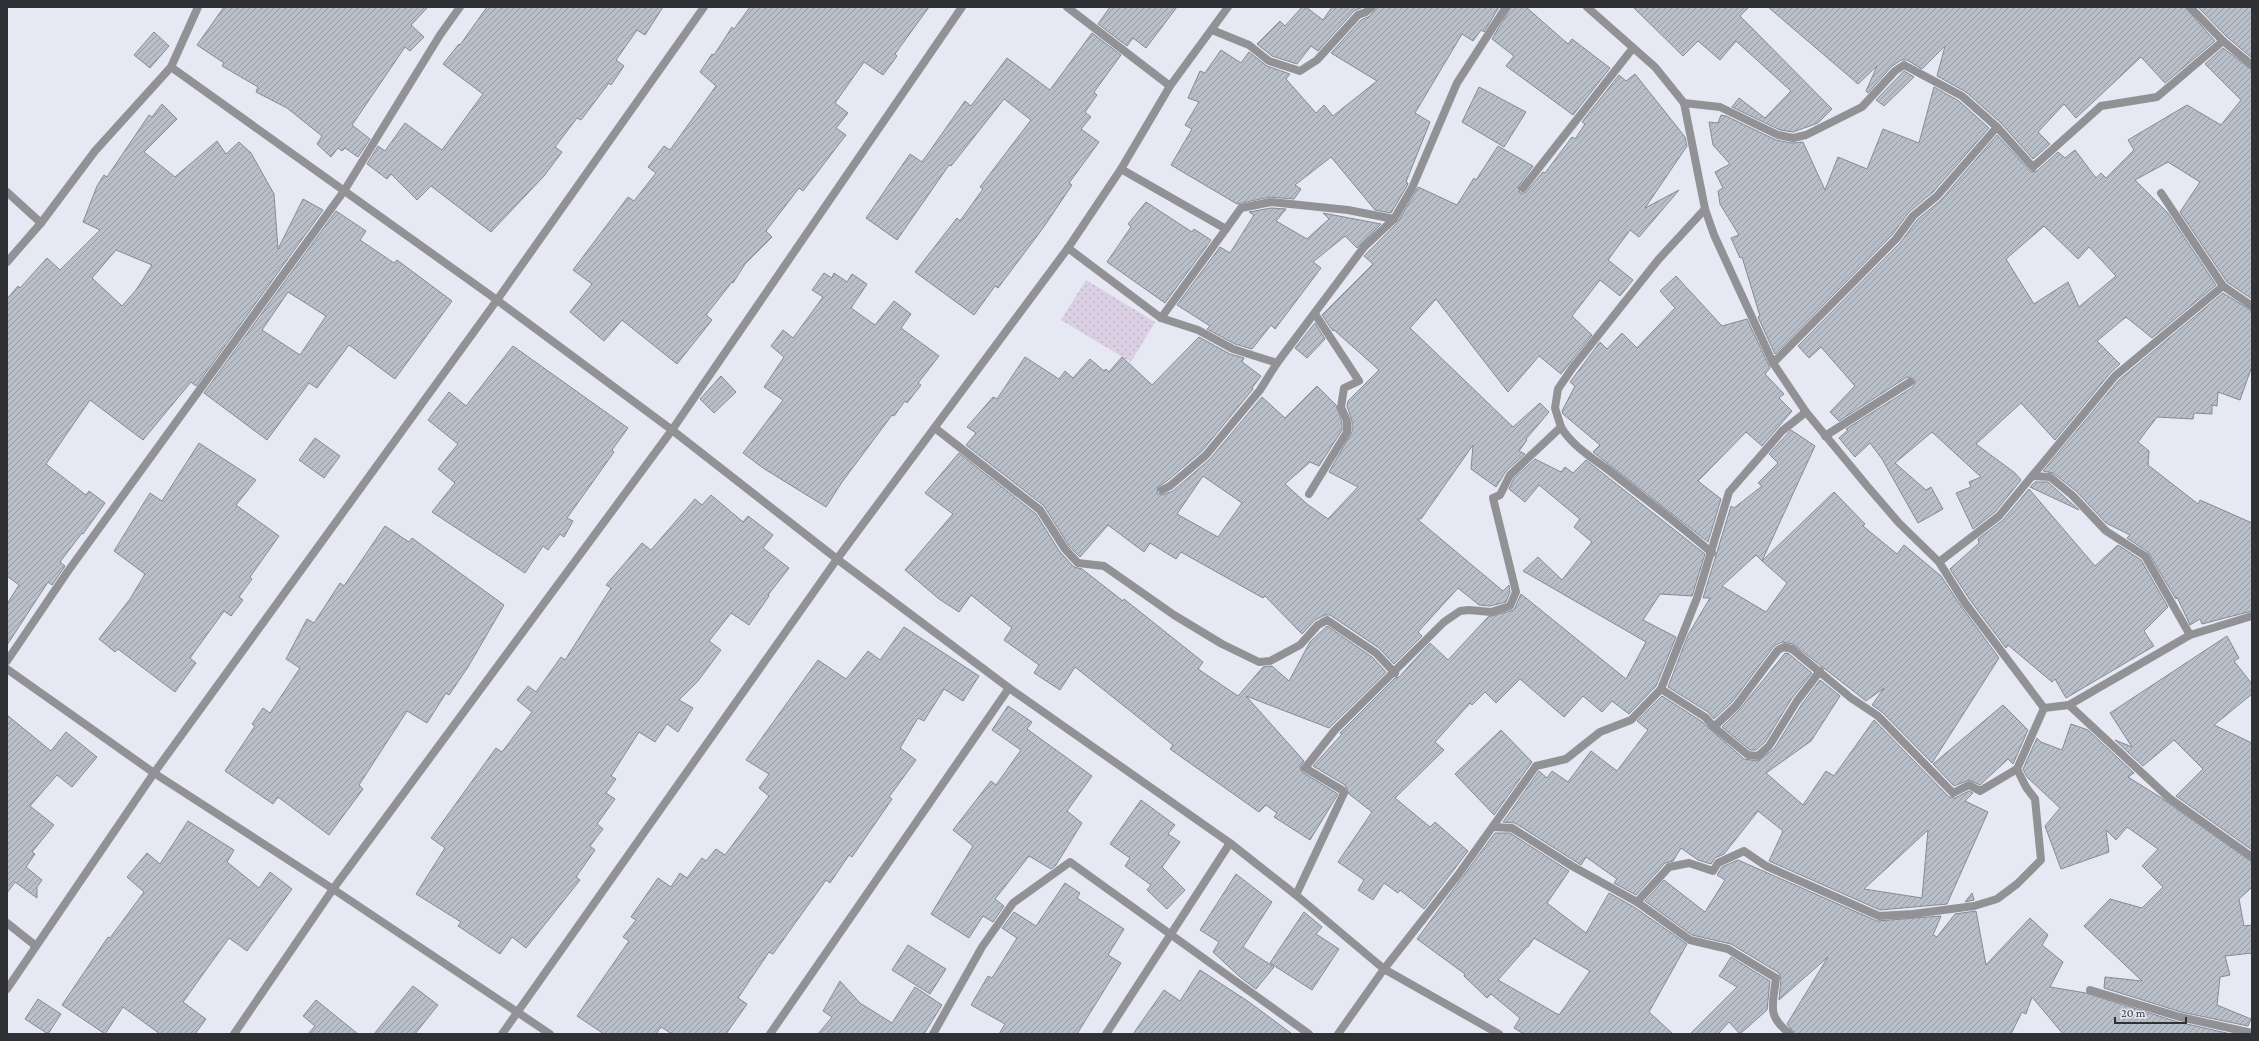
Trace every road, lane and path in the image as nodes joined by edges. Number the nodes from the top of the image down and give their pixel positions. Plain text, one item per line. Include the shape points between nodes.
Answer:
1 (198, 7) edge
2 (460, 7) edge
3 (704, 7) edge
4 (962, 7) edge
5 (1067, 7) edge
6 (1228, 7) edge
7 (1371, 7) edge
8 (1506, 7) edge
9 (1587, 7) edge
10 (2190, 7) edge
11 (1212, 30) junction
12 (2223, 41) junction
13 (1633, 48) junction
14 (2252, 66) edge
15 (171, 68) junction
16 (1170, 86) junction
17 (1684, 103) junction
18 (1997, 127) junction
19 (1121, 169) junction
20 (1523, 188) dead end
21 (344, 191) junction
22 (7, 192) edge
23 (2161, 193) dead end
24 (1705, 210) junction
25 (1394, 219) junction
26 (40, 223) junction
27 (1226, 229) junction
28 (1068, 248) junction
29 (7, 262) edge
30 (2223, 286) junction
31 (497, 300) junction
32 (2252, 306) edge
33 (1315, 314) junction
34 (1161, 318) junction
35 (1277, 363) junction
36 (1773, 363) junction
37 (1910, 382) dead end
38 (1806, 412) junction
39 (1561, 427) junction
40 (935, 428) junction
41 (672, 430) junction
42 (1825, 436) junction
43 (2033, 476) junction
44 (1162, 490) dead end
45 (1309, 494) dead end
46 (1712, 553) junction
47 (837, 558) junction
48 (1939, 562) junction
49 (2252, 616) edge
50 (2190, 635) junction
51 (7, 661) edge
52 (7, 669) edge
53 (1820, 671) junction
54 (1395, 673) junction
55 (1009, 688) junction
56 (1661, 689) junction
57 (2069, 705) junction
58 (2044, 708) junction
59 (1714, 727) junction
60 (2017, 769) junction
61 (154, 773) junction
62 (1493, 826) junction
63 (1230, 843) junction
64 (2252, 857) edge
65 (333, 889) junction
66 (1296, 894) junction
67 (1637, 902) junction
68 (7, 923) edge
69 (1171, 934) junction
70 (36, 946) junction
71 (1384, 969) junction
72 (7, 989) edge
73 (2090, 990) dead end
74 (517, 1012) junction
75 (2252, 1033) edge
76 (234, 1034) edge
77 (502, 1034) edge
78 (550, 1034) edge
79 (770, 1034) edge
80 (933, 1034) edge
81 (1106, 1034) edge
82 (1309, 1034) edge
83 (1338, 1034) edge
84 (1499, 1034) edge
85 (1790, 1034) edge

1 - 15 street
2 - 21 street
3 - 31 street
4 - 41 street
5 - 16 street
6 - 11 street
7 - 11 street via 1358,15 1317,60 1300,72 1269,62 1249,45
8 - 25 street via 1456,83 1412,188
9 - 13 street
10 - 12 street
11 - 16 street
12 - 14 street
12 - 18 street via 2157,97 2101,106 2033,167
13 - 17 street via 1655,67
13 - 20 street
15 - 21 street
15 - 26 street via 95,151
16 - 19 street
17 - 18 street via 1720,107 1778,135 1793,138 1806,135 1862,107 1895,70 1904,65 1962,96
17 - 24 street
18 - 36 street via 1937,196 1913,216 1896,239
19 - 27 street
19 - 28 street
21 - 31 street
21 - 51 street via 118,501
22 - 26 street
23 - 30 street
24 - 36 street
24 - 39 street via 1658,260 1558,389 1555,408
25 - 27 street via 1348,210 1271,202 1241,208
25 - 33 street via 1364,247
26 - 29 street
27 - 34 street
28 - 34 street
28 - 40 street
30 - 32 street
30 - 43 street via 2115,376
31 - 41 street
31 - 61 street
33 - 35 street
33 - 45 street via 1359,381 1344,388 1341,407 1347,421 1347,432
34 - 35 street via 1198,330 1233,349
35 - 44 street via 1260,390 1206,455
36 - 38 street
37 - 42 street
38 - 42 street
38 - 46 street via 1782,431 1729,492
39 - 46 street via 1565,434 1601,465 1669,516
39 - 54 street via 1510,475 1500,495 1493,498 1516,592 1510,606 1491,612 1460,612 1444,622
40 - 47 street
40 - 54 street via 1040,510 1065,549 1078,563 1104,566 1174,615 1222,644 1259,662 1270,661 1300,645 1318,625 1327,620 1376,653
41 - 47 street
41 - 65 street
42 - 48 street via 1899,523
43 - 48 street via 1999,516
43 - 50 street via 2050,478 2072,495 2106,531 2145,556
46 - 56 street
47 - 55 street
47 - 74 street
48 - 58 street via 1965,603
49 - 50 street
50 - 57 street
52 - 61 street
53 - 59 street via 1792,649 1784,647 1778,650 1736,706
53 - 59 street via 1797,701 1769,746 1758,756 1748,755
53 - 60 street via 1851,698 1878,716 1953,793 1969,785 1980,791
54 - 66 street via 1335,730 1305,768 1344,793
55 - 63 street
55 - 79 street
56 - 59 street via 1705,717
56 - 62 street via 1631,720 1600,732 1566,759 1536,766
57 - 58 street
57 - 64 street via 2169,798
58 - 60 street
60 - 67 street via 2035,799 2041,860 1998,899 1974,906 1879,916 1766,866 1744,851 1718,863 1713,871 1689,863 1669,867
61 - 65 street
61 - 70 street
62 - 67 street via 1512,828 1572,866
62 - 71 street
63 - 66 street
63 - 69 street
65 - 74 street
65 - 76 street
66 - 71 street
67 - 85 street via 1690,940 1728,949 1776,978 1772,1012 1779,1025
68 - 70 street
69 - 80 street via 1070,862 1013,903 982,947
69 - 81 street
69 - 82 street
70 - 72 street
71 - 83 street
71 - 84 street
73 - 75 street via 2180,1016
74 - 77 street
74 - 78 street

